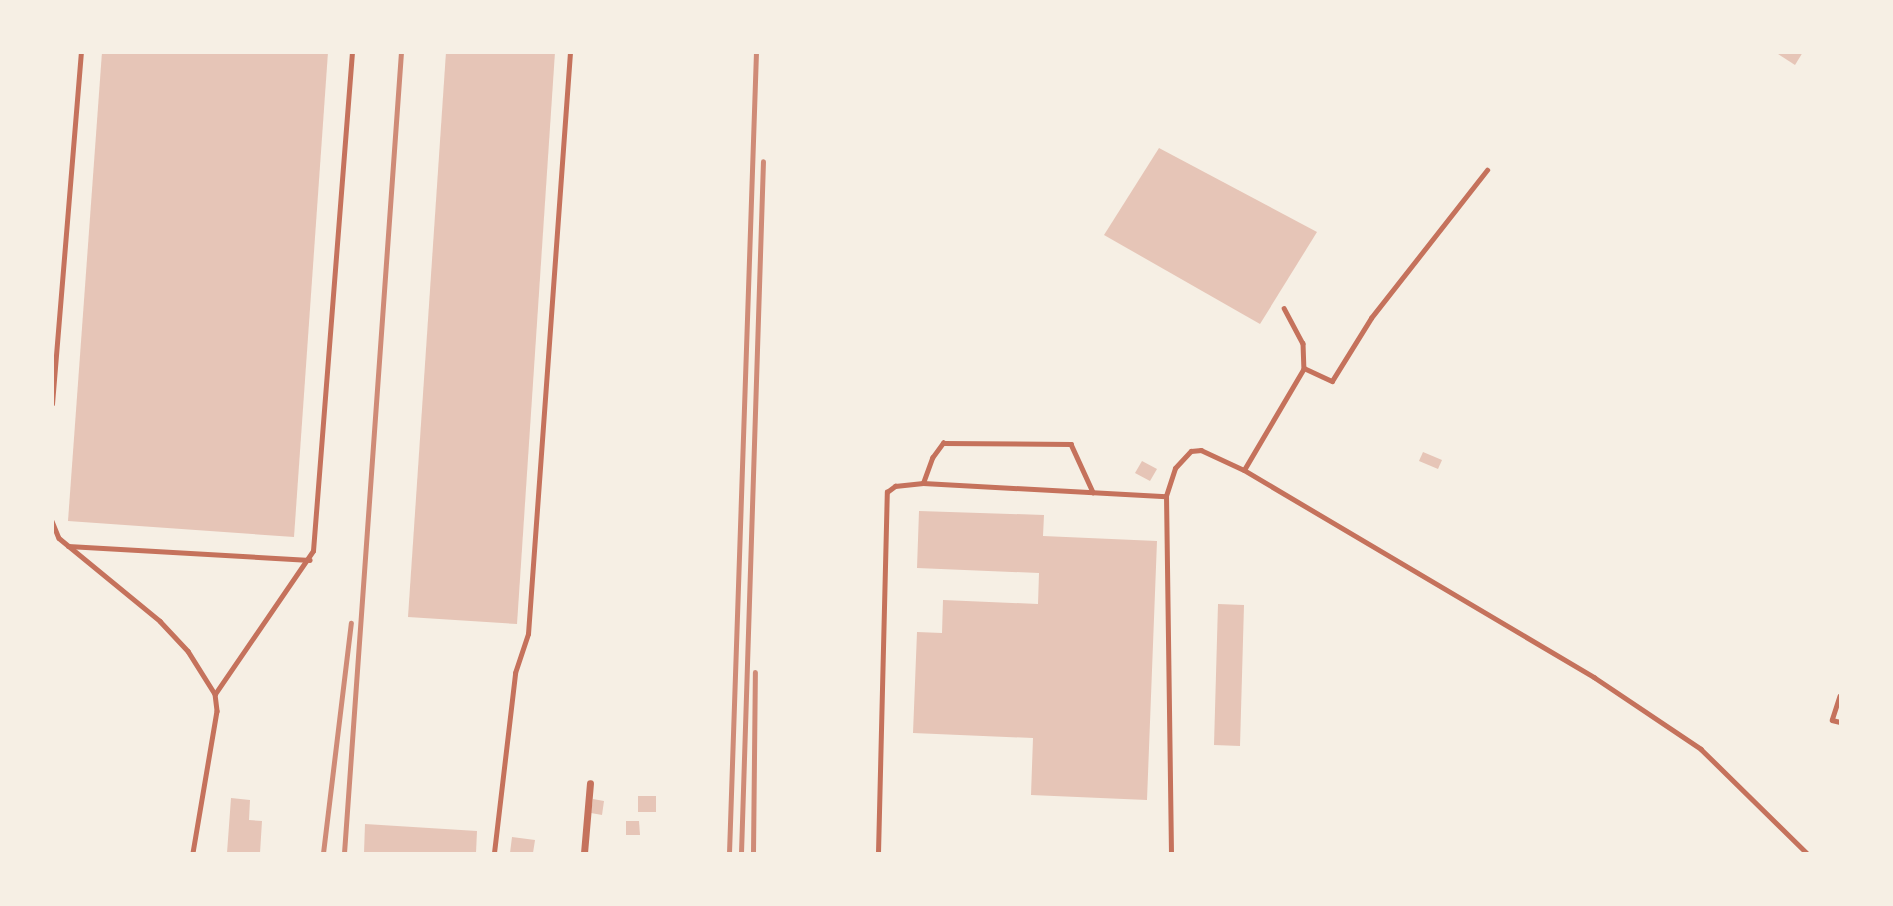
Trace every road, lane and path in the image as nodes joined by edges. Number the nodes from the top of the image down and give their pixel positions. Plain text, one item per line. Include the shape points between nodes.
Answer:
1 (81, 52) edge
2 (352, 52) edge
3 (570, 52) edge
4 (1487, 170) dead end
5 (1284, 309) dead end
6 (1304, 368) junction
7 (52, 404) edge
8 (1244, 470) junction
9 (923, 483) junction
10 (1093, 492) junction
11 (1166, 496) junction
12 (52, 521) edge
13 (68, 546) junction
14 (310, 560) junction
15 (215, 694) junction
16 (1840, 696) edge
17 (1840, 722) edge
18 (590, 783) dead end
19 (193, 853) edge
20 (494, 853) edge
21 (584, 853) edge
22 (878, 853) edge
23 (1171, 853) edge
24 (1807, 853) edge

1 - 7 lane
2 - 14 lane
3 - 20 lane via 528,634 515,673
4 - 6 lane via 1371,318 1332,381
5 - 6 lane via 1303,343
6 - 8 lane
8 - 11 lane via 1201,450 1191,451 1175,468
8 - 24 lane via 1594,677 1701,749
9 - 10 lane
9 - 10 lane via 943,443 1071,444
9 - 22 lane via 895,486 883,501
10 - 11 lane
11 - 23 lane
12 - 13 lane
13 - 14 lane
13 - 15 lane via 160,621 204,672
14 - 15 lane
15 - 19 lane via 217,711
16 - 17 lane via 1832,720
18 - 21 street

